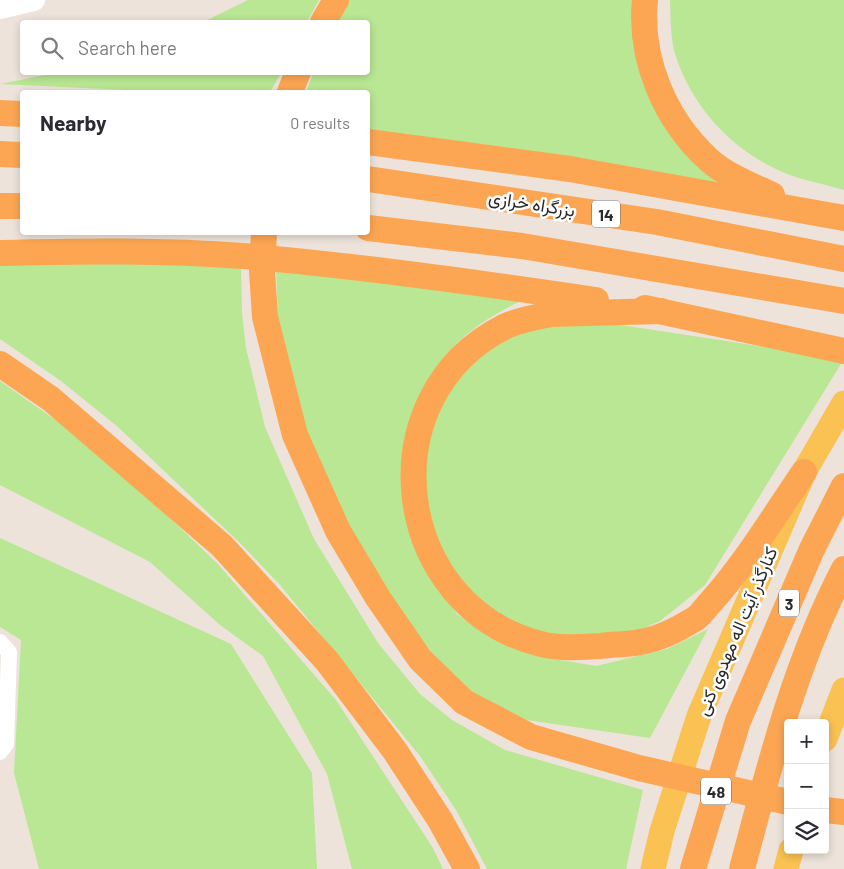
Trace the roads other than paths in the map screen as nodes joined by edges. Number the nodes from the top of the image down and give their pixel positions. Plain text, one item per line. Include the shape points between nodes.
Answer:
1 (34, 0) edge
2 (336, 0) edge
3 (644, 0) edge
4 (0, 8) edge
5 (324, 20) edge
6 (297, 75) edge
7 (291, 90) edge
8 (0, 113) edge
9 (20, 114) edge
10 (370, 142) edge
11 (0, 154) edge
12 (20, 155) edge
13 (370, 179) edge
14 (0, 206) edge
15 (20, 206) edge
16 (810, 211) junction
17 (844, 218) edge
18 (370, 228) edge
19 (264, 235) edge
20 (0, 253) edge
21 (844, 259) edge
22 (844, 301) edge
23 (661, 311) junction
24 (844, 351) edge
25 (0, 364) edge
26 (844, 402) edge
27 (804, 472) junction
28 (844, 486) edge
29 (844, 569) edge
30 (0, 642) edge
31 (844, 690) edge
32 (738, 721) joint
33 (829, 729) edge
34 (0, 752) edge
35 (784, 801) edge
36 (829, 810) edge
37 (844, 812) edge
38 (790, 854) edge
39 (693, 865) edge
40 (467, 869) edge
41 (653, 869) edge
42 (742, 869) edge
43 (786, 869) edge

1 - 4 main road
2 - 5 highway
3 - 16 highway via 644,44 654,77 669,110 688,137 709,160 729,174
6 - 7 highway
8 - 9 highway
10 - 16 highway via 570,169
11 - 12 highway
13 - 21 highway, بزرگراه خرازی / 14 via 657,222
14 - 15 highway
16 - 17 highway
18 - 22 highway via 522,246
19 - 35 highway via 265,317 295,435 338,531 378,598 420,658 464,702 531,737 639,768
20 - 23 highway via 130,251 242,256 480,283
23 - 24 highway
23 - 27 highway via 534,317 506,326 480,342 454,366 425,412 417,438 412,495 432,558 455,592 481,617 515,636 542,645 580,648 646,641 695,620 724,587
25 - 40 highway via 51,399 222,546 327,661 395,751
26 - 27 main road, کنارگذر آیت اله مهدوی کنی
27 - 41 main road, کنارگذر آیت اله مهدوی کنی via 699,716
28 - 32 highway, 3 via 812,549
29 - 42 highway, 3 via 822,611 775,742
30 - 34 street via 9,652 6,744
31 - 33 main road
32 - 39 highway, 48
36 - 37 highway
38 - 43 main road

